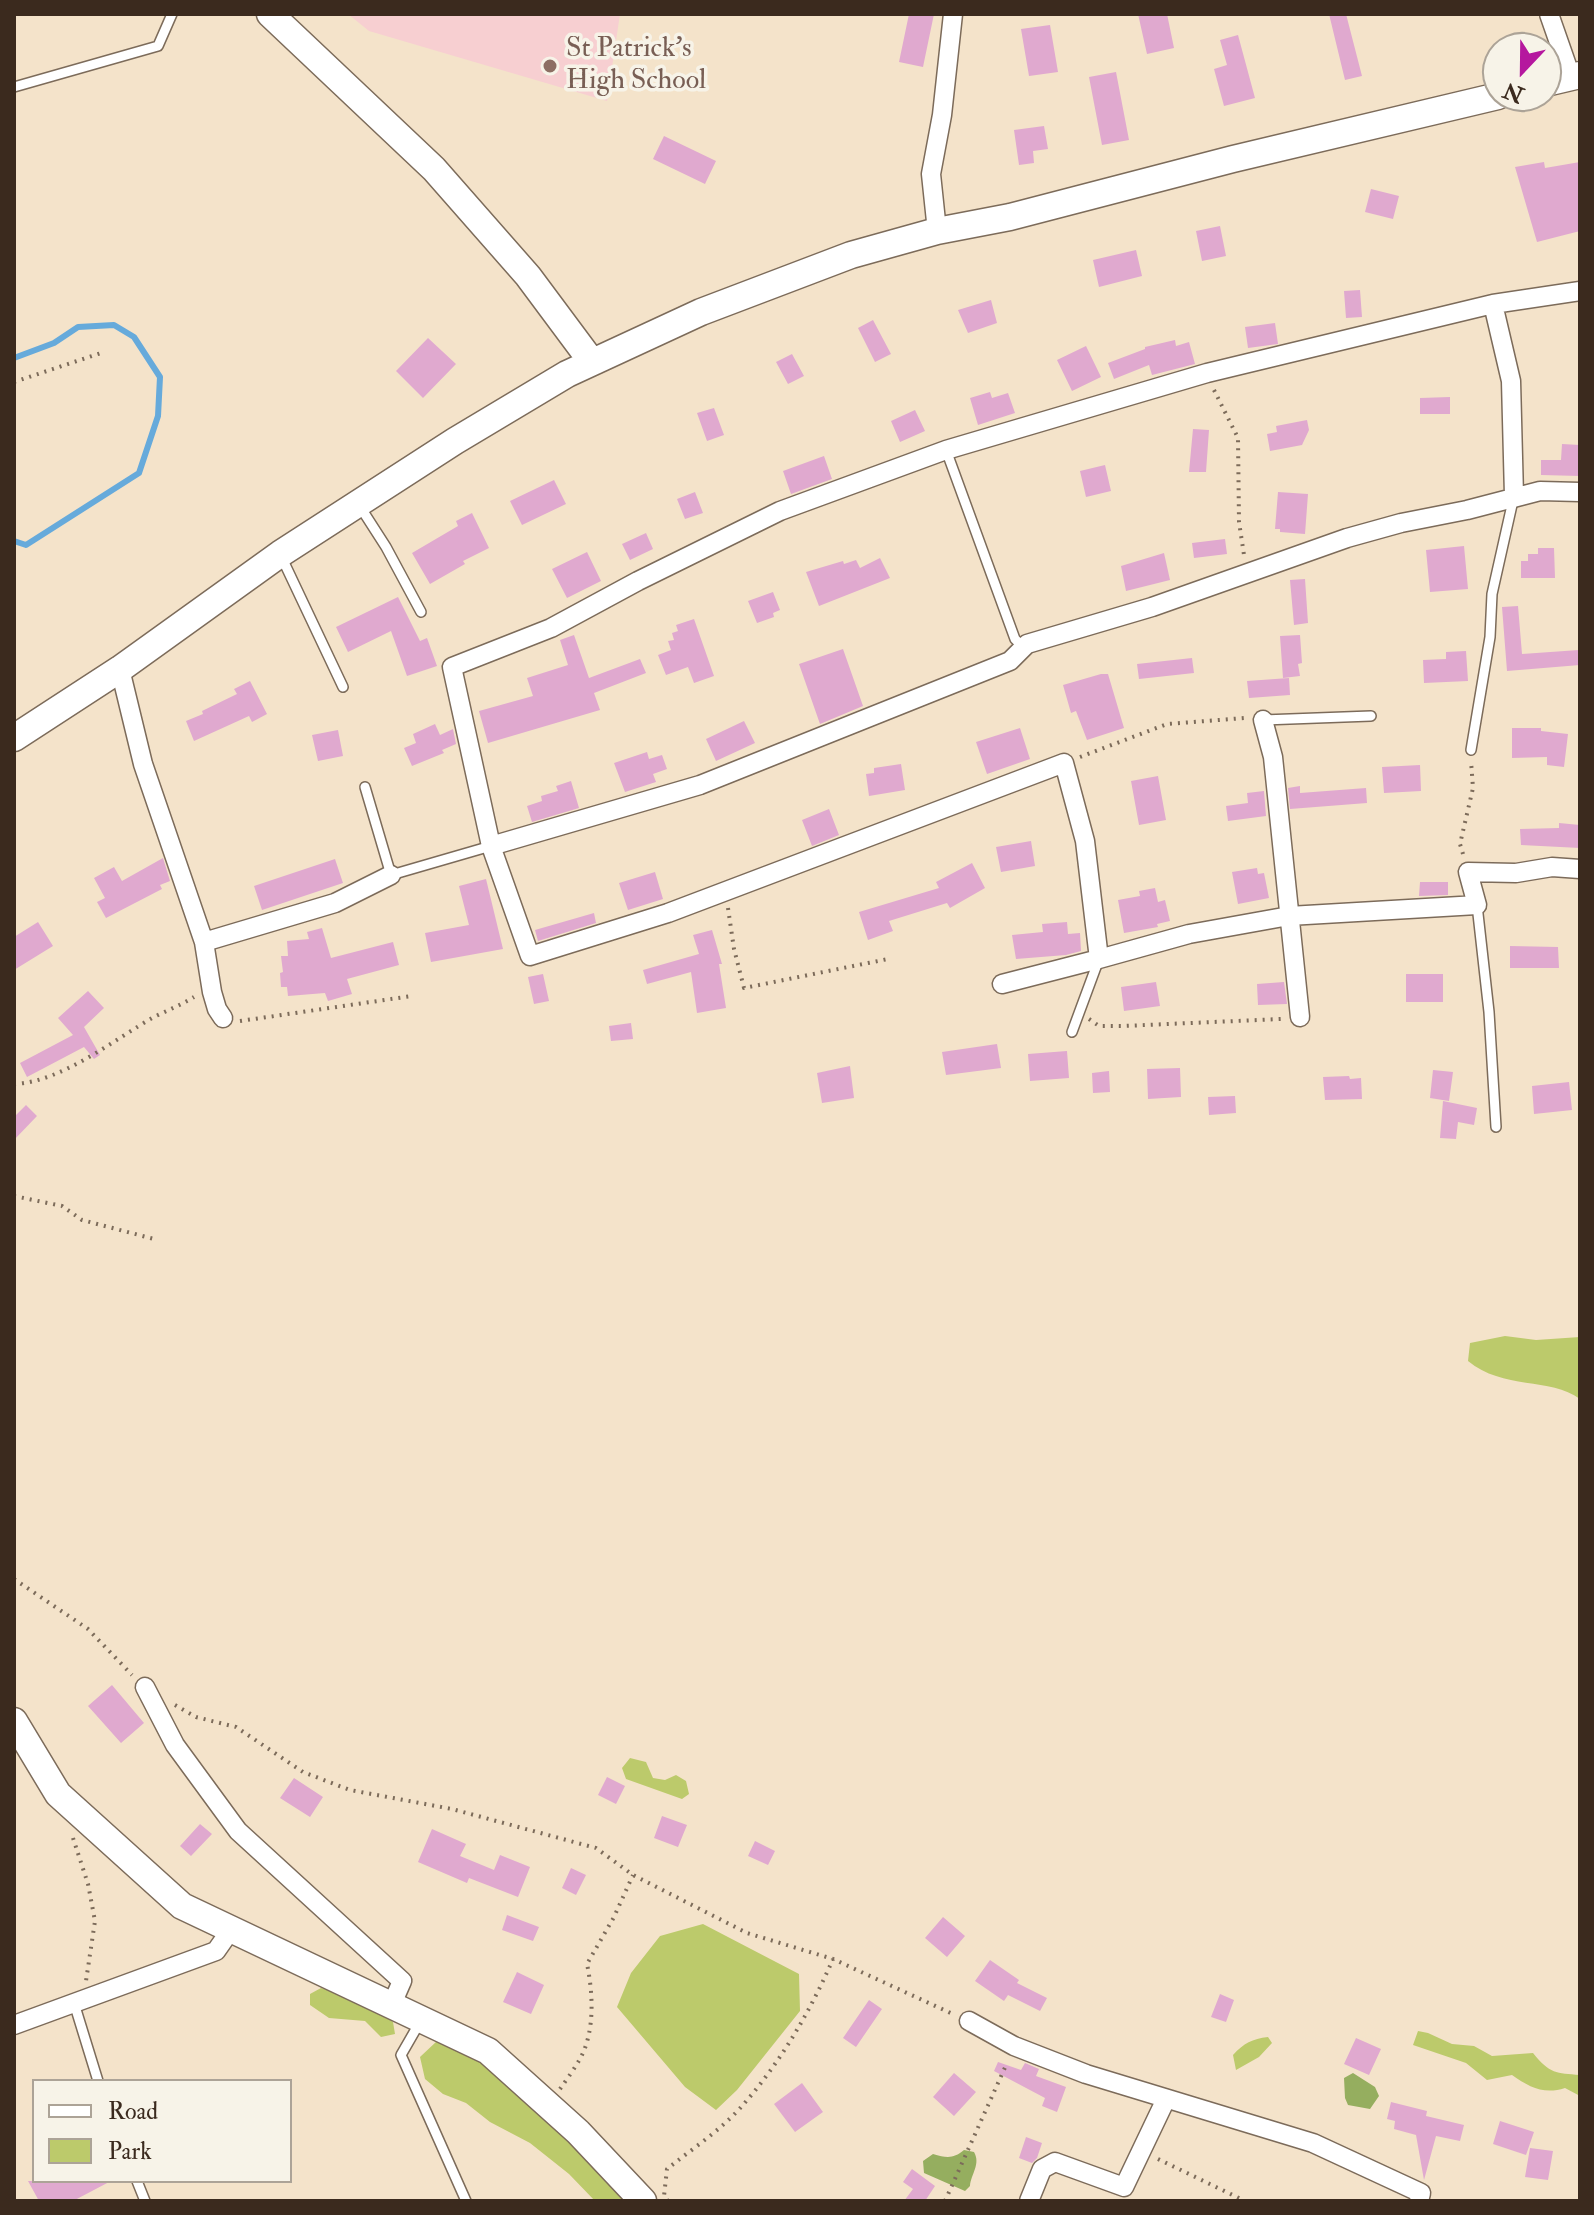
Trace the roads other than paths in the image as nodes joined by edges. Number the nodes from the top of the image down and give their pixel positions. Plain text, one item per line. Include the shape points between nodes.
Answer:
1 (172, 14) edge
2 (270, 14) edge
3 (953, 14) edge
4 (1549, 14) edge
5 (1566, 78) edge
6 (14, 87) edge
7 (1482, 100) edge
8 (937, 231) junction
9 (1580, 291) edge
10 (1493, 304) junction
11 (592, 362) junction
12 (946, 450) junction
13 (1580, 492) edge
14 (1514, 496) junction
15 (359, 505) junction
16 (280, 554) junction
17 (421, 612) dead end
18 (1024, 648) junction
19 (120, 669) junction
20 (343, 687) dead end
21 (1371, 716) dead end
22 (1263, 720) joint
23 (14, 738) edge
24 (1471, 750) road end
25 (365, 787) dead end
26 (491, 846) junction
27 (1580, 869) edge
28 (391, 875) junction
29 (1477, 905) junction
30 (1289, 916) junction
31 (204, 942) junction
32 (1099, 959) junction
33 (1002, 984) dead end
34 (1300, 1017) road end
35 (223, 1018) road end
36 (1072, 1032) dead end
37 (1496, 1127) dead end
38 (145, 1687) road end
39 (14, 1721) edge
40 (230, 1931) junction
41 (80, 2001) junction
42 (392, 2004) junction
43 (422, 2019) junction
44 (969, 2021) road end
45 (14, 2025) edge
46 (98, 2079) edge
47 (1166, 2099) junction
48 (466, 2201) edge
49 (643, 2201) edge
50 (1029, 2201) edge
51 (1419, 2201) edge

1 - 6 lane via 158,46
2 - 11 street via 434,169 528,276
3 - 8 street via 931,174
4 - 5 street
7 - 8 street
8 - 11 street via 851,255 714,307
9 - 10 street
10 - 12 street via 1207,373
10 - 14 street via 1511,381
11 - 15 street via 455,441
12 - 18 lane via 1015,639
12 - 26 street via 780,511 551,628 452,667
13 - 14 street
14 - 18 street via 1360,534
14 - 24 lane via 1492,594
15 - 16 street
15 - 17 lane
16 - 19 street
16 - 20 lane
18 - 26 street via 1010,661 700,785
19 - 23 street
19 - 31 street via 143,764
21 - 22 lane
22 - 30 street via 1273,757
25 - 28 lane
26 - 28 lane
26 - 32 street via 530,956 668,913 1064,763 1085,841
27 - 29 street via 1468,872
28 - 31 street via 335,903
29 - 30 street
29 - 37 lane
30 - 32 street via 1189,934
30 - 34 street
31 - 35 street via 212,992
32 - 33 street
32 - 36 lane
38 - 42 street via 175,1745 238,1831 402,1981
39 - 40 street via 58,1794 182,1906
40 - 41 street via 216,1951
40 - 42 street
41 - 45 street
41 - 46 lane
42 - 43 street
43 - 48 lane via 401,2055
43 - 49 street via 488,2051 578,2132
44 - 47 street via 1014,2046
47 - 50 street via 1124,2187 1055,2162 1042,2169
47 - 51 street via 1313,2143 1421,2193

